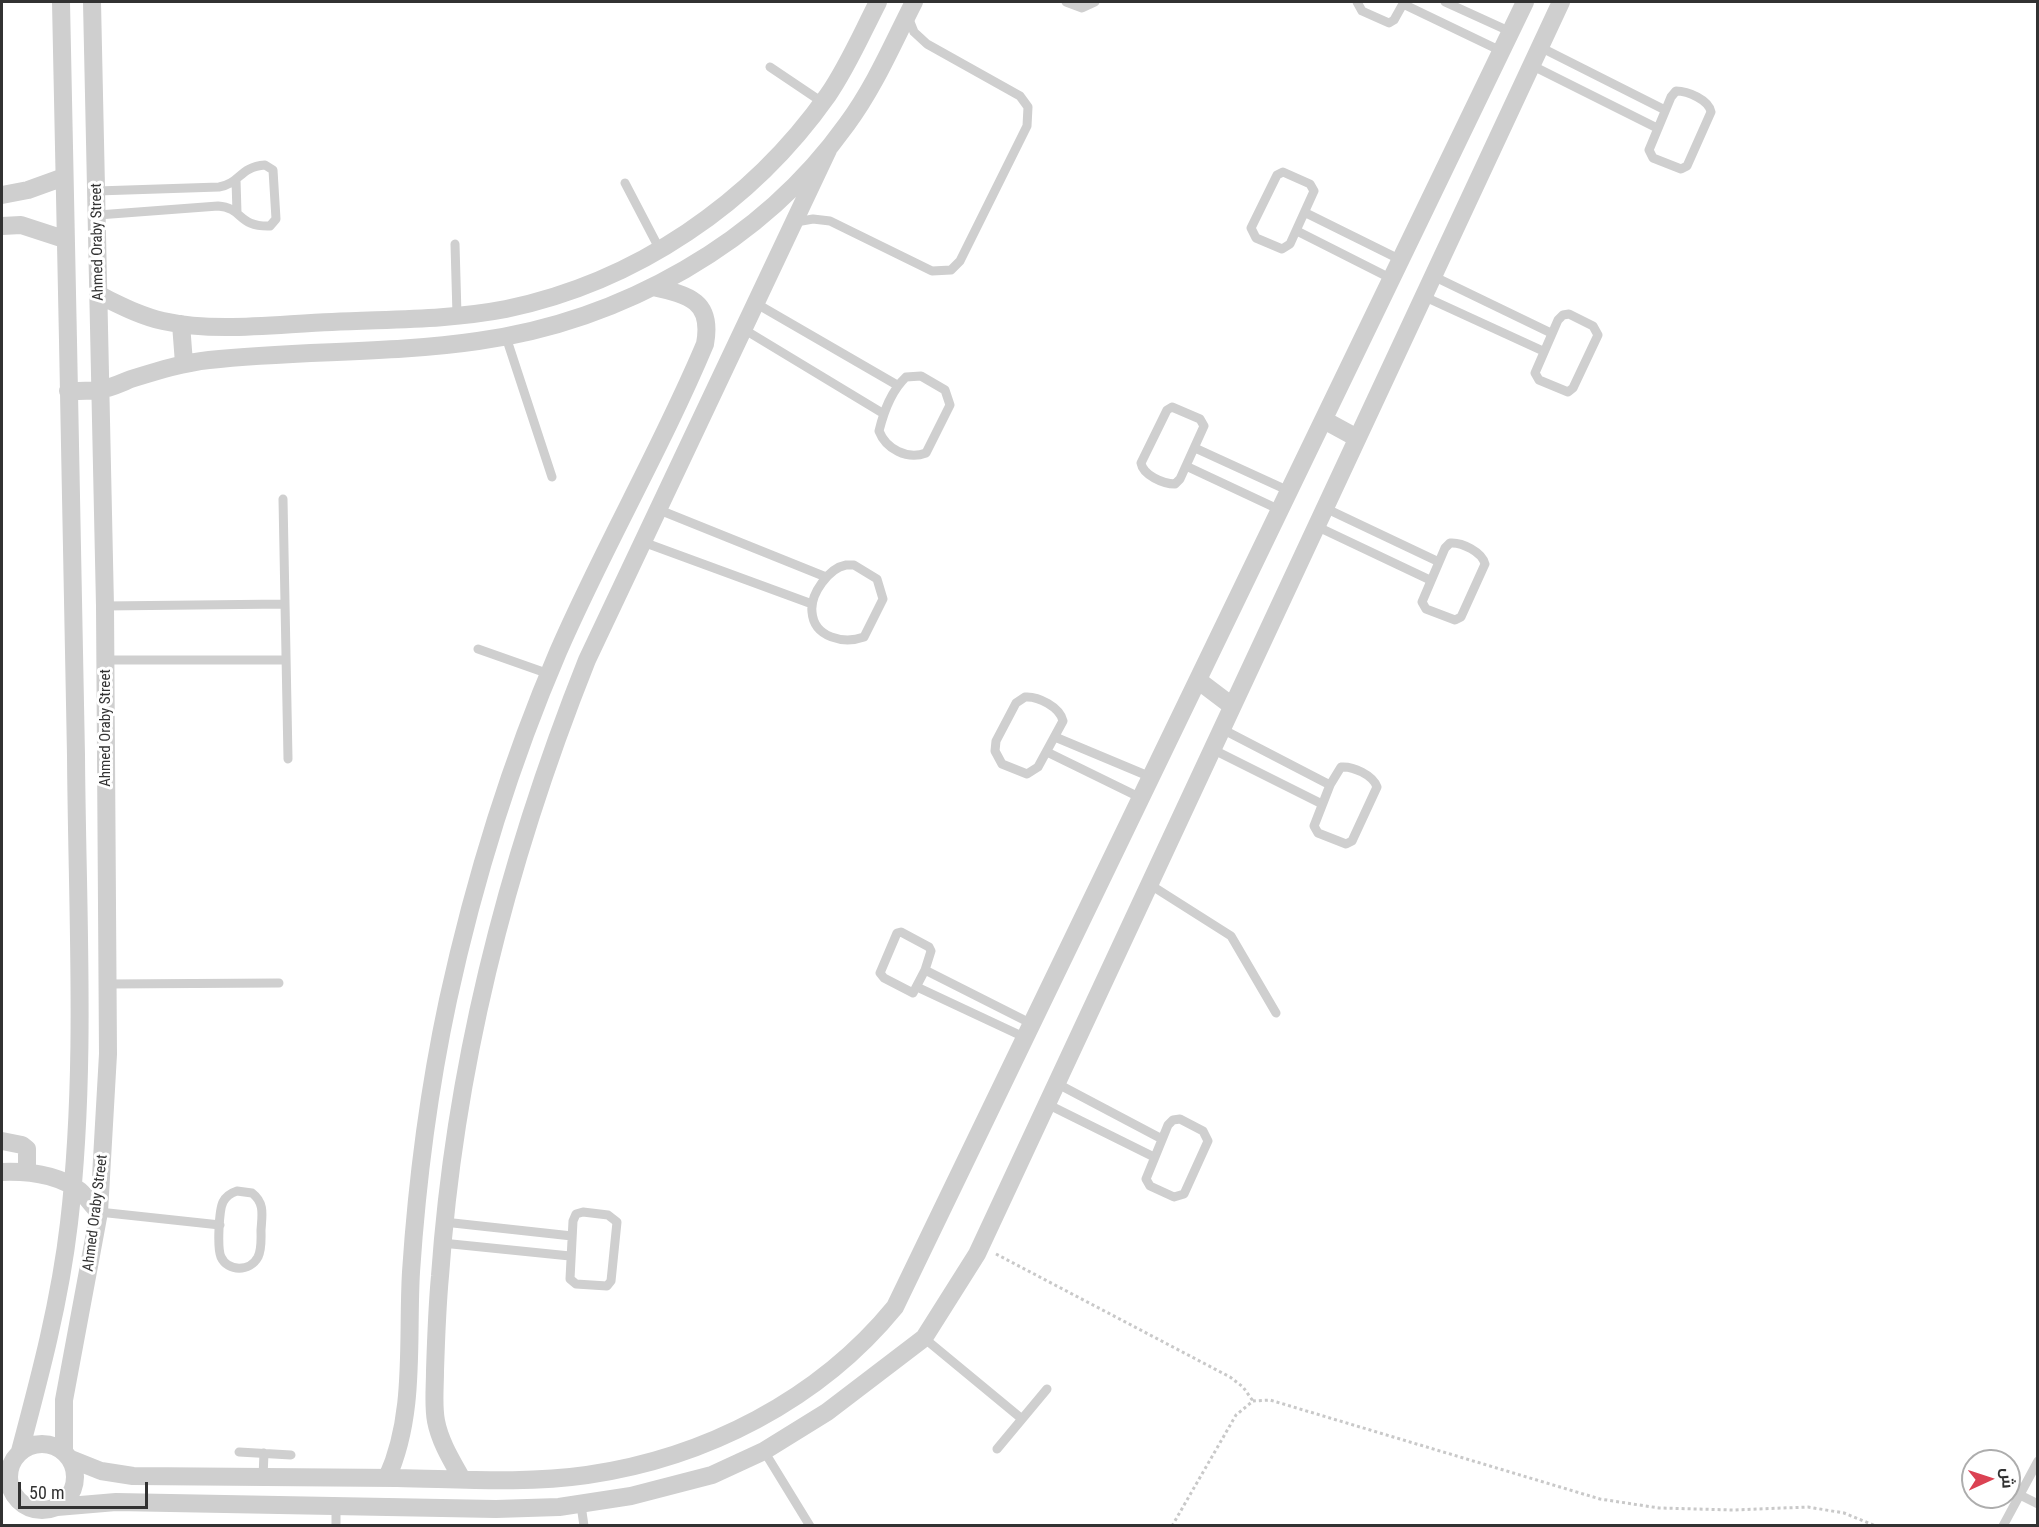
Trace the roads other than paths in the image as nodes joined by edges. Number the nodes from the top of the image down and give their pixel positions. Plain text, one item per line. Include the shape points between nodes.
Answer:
1 (61, 2) edge
2 (92, 2) edge
3 (878, 2) edge
4 (1066, 2) edge
5 (1095, 2) edge
6 (1357, 2) edge
7 (1445, 2) edge
8 (1525, 2) edge
9 (1561, 2) edge
10 (1404, 3) edge
11 (911, 9) edge
12 (1511, 32) junction
13 (1540, 47) junction
14 (1501, 51) junction
15 (1531, 65) junction
16 (770, 67) dead end
17 (822, 102) junction
18 (1665, 110) junction
19 (1657, 128) junction
20 (828, 150) junction
21 (96, 168) junction
22 (64, 173) junction
23 (236, 180) junction
24 (625, 183) dead end
25 (97, 191) junction
26 (2, 195) edge
27 (237, 213) junction
28 (1306, 213) junction
29 (98, 215) junction
30 (796, 222) junction
31 (2, 226) edge
32 (1297, 231) junction
33 (64, 239) junction
34 (454, 244) dead end
35 (660, 250) junction
36 (1401, 260) junction
37 (1433, 276) junction
38 (1392, 279) junction
39 (653, 287) junction
40 (99, 295) junction
41 (1423, 296) junction
42 (757, 304) junction
43 (457, 315) junction
44 (181, 324) junction
45 (745, 330) junction
46 (1551, 333) junction
47 (506, 337) junction
48 (1543, 351) junction
49 (184, 363) junction
50 (897, 386) junction
51 (101, 390) junction
52 (68, 391) junction
53 (884, 414) junction
54 (1324, 420) junction
55 (1357, 438) junction
56 (1195, 448) junction
57 (1186, 466) junction
58 (552, 477) dead end
59 (102, 479) junction
60 (71, 481) junction
61 (1289, 491) junction
62 (283, 499) dead end
63 (1325, 508) junction
64 (657, 509) junction
65 (1280, 510) junction
66 (1316, 526) junction
67 (643, 542) junction
68 (1439, 562) junction
69 (596, 570) junction
70 (826, 577) junction
71 (623, 580) junction
72 (1430, 580) junction
73 (285, 604) junction
74 (812, 604) junction
75 (105, 606) junction
76 (478, 650) dead end
77 (106, 660) junction
78 (286, 660) junction
79 (549, 674) junction
80 (1198, 681) junction
81 (1232, 706) junction
82 (1221, 729) junction
83 (1056, 737) junction
84 (1212, 749) junction
85 (1047, 752) junction
86 (288, 759) dead end
87 (1152, 778) junction
88 (1330, 785) junction
89 (1141, 798) junction
90 (1322, 804) junction
91 (1149, 884) junction
92 (925, 970) junction
93 (279, 983) dead end
94 (108, 984) junction
95 (916, 987) junction
96 (1276, 1013) dead end
97 (1029, 1031) junction
98 (78, 1054) junction
99 (108, 1054) junction
100 (1056, 1083) junction
101 (1047, 1104) junction
102 (1162, 1138) junction
103 (2, 1141) edge
104 (1154, 1156) junction
105 (27, 1171) junction
106 (2, 1172) edge
107 (73, 1186) junction
108 (99, 1212) junction
109 (444, 1222) junction
110 (220, 1225) junction
111 (572, 1236) junction
112 (442, 1243) junction
113 (570, 1256) junction
114 (924, 1338) junction
115 (1047, 1389) dead end
116 (1022, 1419) junction
117 (997, 1449) dead end
118 (764, 1451) junction
119 (20, 1452) junction
120 (239, 1452) dead end
121 (264, 1453) junction
122 (67, 1455) junction
123 (291, 1455) dead end
124 (661, 1460) junction
125 (2037, 1461) edge
126 (263, 1477) junction
127 (387, 1478) junction
128 (462, 1479) junction
129 (672, 1487) junction
130 (2021, 1493) edge
131 (2021, 1496) edge
132 (581, 1504) junction
133 (2037, 1504) edge
134 (336, 1506) junction
135 (57, 1507) junction
136 (2012, 1509) edge
137 (336, 1526) edge
138 (584, 1526) edge
139 (810, 1526) edge
140 (2003, 1526) edge

1 - 22 street
2 - 21 street, Ahmed Oraby Street
3 - 17 street
4 - 5 lane via 1082,8
6 - 10 lane via 1362,11 1385,22 1394,20
7 - 12 lane
8 - 12 street
9 - 13 street
10 - 14 lane
11 - 20 street via 866,97
11 - 30 lane via 914,32 920,39 1020,96 1028,107 1027,126 960,261 951,270 932,271 830,221
12 - 14 street
13 - 15 street
13 - 18 lane
14 - 36 street
15 - 19 lane
15 - 37 street
16 - 17 lane
17 - 35 street via 791,142 748,186
18 - 19 lane
18 - 19 lane via 1673,94 1679,91 1711,108 1711,116 1684,168 1677,169 1650,154 1649,146
20 - 30 street
20 - 39 street via 758,218 706,256
21 - 22 street
21 - 25 street, Ahmed Oraby Street
22 - 26 street via 28,190
22 - 33 street
23 - 25 lane via 219,187
23 - 27 lane
23 - 27 lane via 251,167 271,167 276,219 270,226 255,226
24 - 35 lane
25 - 29 street, Ahmed Oraby Street
27 - 29 lane via 218,206
28 - 32 lane
28 - 32 lane via 1314,195 1313,187 1287,172 1280,173 1252,224 1252,232 1256,238 1282,249 1288,247
28 - 36 lane
29 - 40 street, Ahmed Oraby Street
30 - 42 street
31 - 33 street via 21,225
32 - 38 lane
33 - 52 street
34 - 43 lane
35 - 43 street via 570,291 506,309
36 - 38 street
37 - 41 street
37 - 46 lane
38 - 54 street
39 - 47 street via 596,312
39 - 69 street via 695,300 706,322 705,345
40 - 44 street via 141,315
40 - 51 street, Ahmed Oraby Street
41 - 48 lane
41 - 55 street
42 - 45 street
42 - 50 lane
43 - 44 street via 207,327
44 - 49 street
45 - 53 lane
45 - 64 street
46 - 48 lane
46 - 48 lane via 1566,314 1597,331 1597,339 1571,391 1564,392 1537,378 1535,369
47 - 49 street via 445,345
47 - 58 lane
49 - 51 street
50 - 53 lane
50 - 53 lane via 906,377 921,376 940,385 949,397 950,405 926,453 909,455 888,446 879,431
51 - 52 street
51 - 59 street, Ahmed Oraby Street
52 - 60 street
54 - 55 street
54 - 61 street
55 - 63 street
56 - 57 lane
56 - 57 lane via 1203,430 1202,422 1176,407 1169,408 1141,459 1141,467 1172,484 1178,482
56 - 61 lane
57 - 65 lane
59 - 60 street
59 - 75 street, Ahmed Oraby Street
60 - 98 street
61 - 65 street
62 - 73 lane
63 - 66 street
63 - 68 lane
64 - 67 street
64 - 70 lane
65 - 80 street
66 - 72 lane
66 - 81 street
67 - 71 street
67 - 74 lane
68 - 72 lane
68 - 72 lane via 1447,545 1453,543 1485,560 1458,619 1451,620 1424,606
69 - 71 street
69 - 79 street
70 - 74 lane
70 - 74 lane via 836,567 854,565 877,579 883,599 864,637 841,641 823,632 814,619
71 - 109 street via 556,739 504,900 466,1066
73 - 75 lane
73 - 78 lane
75 - 77 street, Ahmed Oraby Street
76 - 79 lane
77 - 78 lane
77 - 94 street, Ahmed Oraby Street
78 - 86 lane
79 - 127 street via 494,824 448,1001 418,1181 404,1428
80 - 81 street
80 - 87 street
81 - 82 street
82 - 84 street
82 - 88 lane
83 - 85 lane
83 - 85 lane via 1063,721 1059,711 1034,698 1016,703 995,746 998,760 1023,774 1036,771
83 - 87 lane
84 - 90 lane
84 - 91 street
85 - 89 lane
87 - 89 street
88 - 90 lane
88 - 90 lane via 1338,769 1344,766 1376,783 1376,791 1349,843 1342,844 1315,830 1314,821
89 - 97 street
91 - 96 lane via 1231,936
91 - 100 street
92 - 95 lane
92 - 95 lane via 931,954 929,947 897,933 880,973 910,993
92 - 97 lane
93 - 94 lane
94 - 99 street, Ahmed Oraby Street
95 - 97 lane
97 - 124 street via 895,1307 876,1331 785,1404 724,1437
98 - 99 street
98 - 107 street
99 - 108 street, Ahmed Oraby Street
100 - 101 street
100 - 102 lane
101 - 104 lane
101 - 114 street via 977,1254
102 - 104 lane
102 - 104 lane via 1170,1122 1176,1119 1208,1137 1181,1196 1174,1197 1147,1183 1146,1174
103 - 105 street via 27,1149
105 - 106 street
105 - 107 street
107 - 108 street
107 - 119 street via 57,1304
108 - 110 lane
108 - 122 street, Ahmed Oraby Street via 64,1400
109 - 111 lane
109 - 112 street
110 - 110 lane via 219,1249 224,1262 236,1268 254,1263 260,1253 263,1208 257,1197 245,1191 231,1194 222,1205
111 - 113 lane
111 - 113 lane via 574,1217 579,1213 615,1218 609,1284 603,1287 572,1282
112 - 113 lane
112 - 128 street via 436,1421
114 - 116 lane
114 - 118 street via 818,1418
115 - 116 lane
116 - 117 lane
118 - 129 street via 712,1475
118 - 139 lane
119 - 122 street via 38,1444 56,1446
119 - 135 street via 10,1467 14,1495 38,1510
120 - 121 lane
121 - 123 lane
121 - 126 lane
122 - 126 street via 101,1471 125,1475
122 - 135 street via 75,1467 75,1486
124 - 128 street via 586,1476
124 - 129 street
125 - 130 lane
126 - 127 street
127 - 128 street
129 - 132 street
131 - 133 lane
132 - 134 street via 496,1509
132 - 138 lane
134 - 135 street via 116,1502
134 - 137 lane
136 - 140 lane

